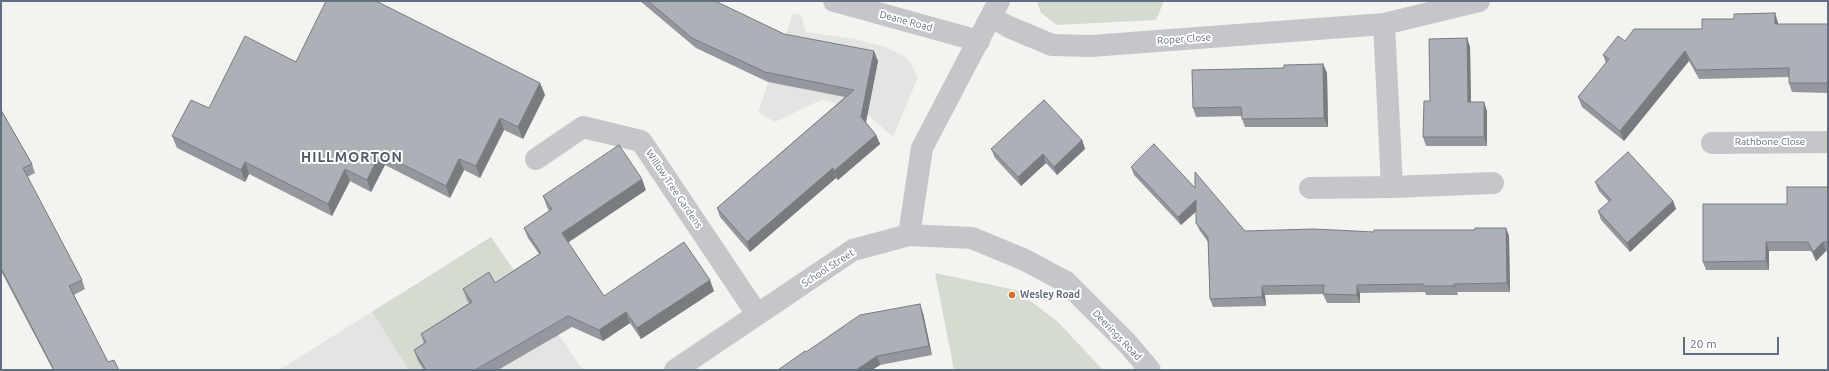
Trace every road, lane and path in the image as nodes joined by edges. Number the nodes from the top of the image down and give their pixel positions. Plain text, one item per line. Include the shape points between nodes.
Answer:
1 (834, 1) edge
2 (1479, 1) edge
3 (995, 9) edge
4 (1384, 24) junction
5 (979, 41) junction
6 (1828, 142) edge
7 (1712, 143) dead end
8 (536, 159) dead end
9 (1493, 182) dead end
10 (1392, 187) junction
11 (1310, 188) dead end
12 (909, 235) junction
13 (1025, 260) joint
14 (757, 314) junction
15 (675, 370) edge
16 (1150, 370) edge

1 - 5 street, Deane Road
2 - 4 street, Roper Close
3 - 4 street, Roper Close via 1009,27 1052,44 1091,46
3 - 5 street
4 - 10 street
5 - 12 street via 922,148
6 - 7 street, Rathbone Close
8 - 14 street, Willow Tree Gardens via 583,127 641,142
9 - 10 street
10 - 11 street
12 - 13 street, School Street via 972,238
12 - 14 street, School Street via 853,250
13 - 16 street, Deerings Road via 1066,282 1128,344
14 - 15 street, School Street

